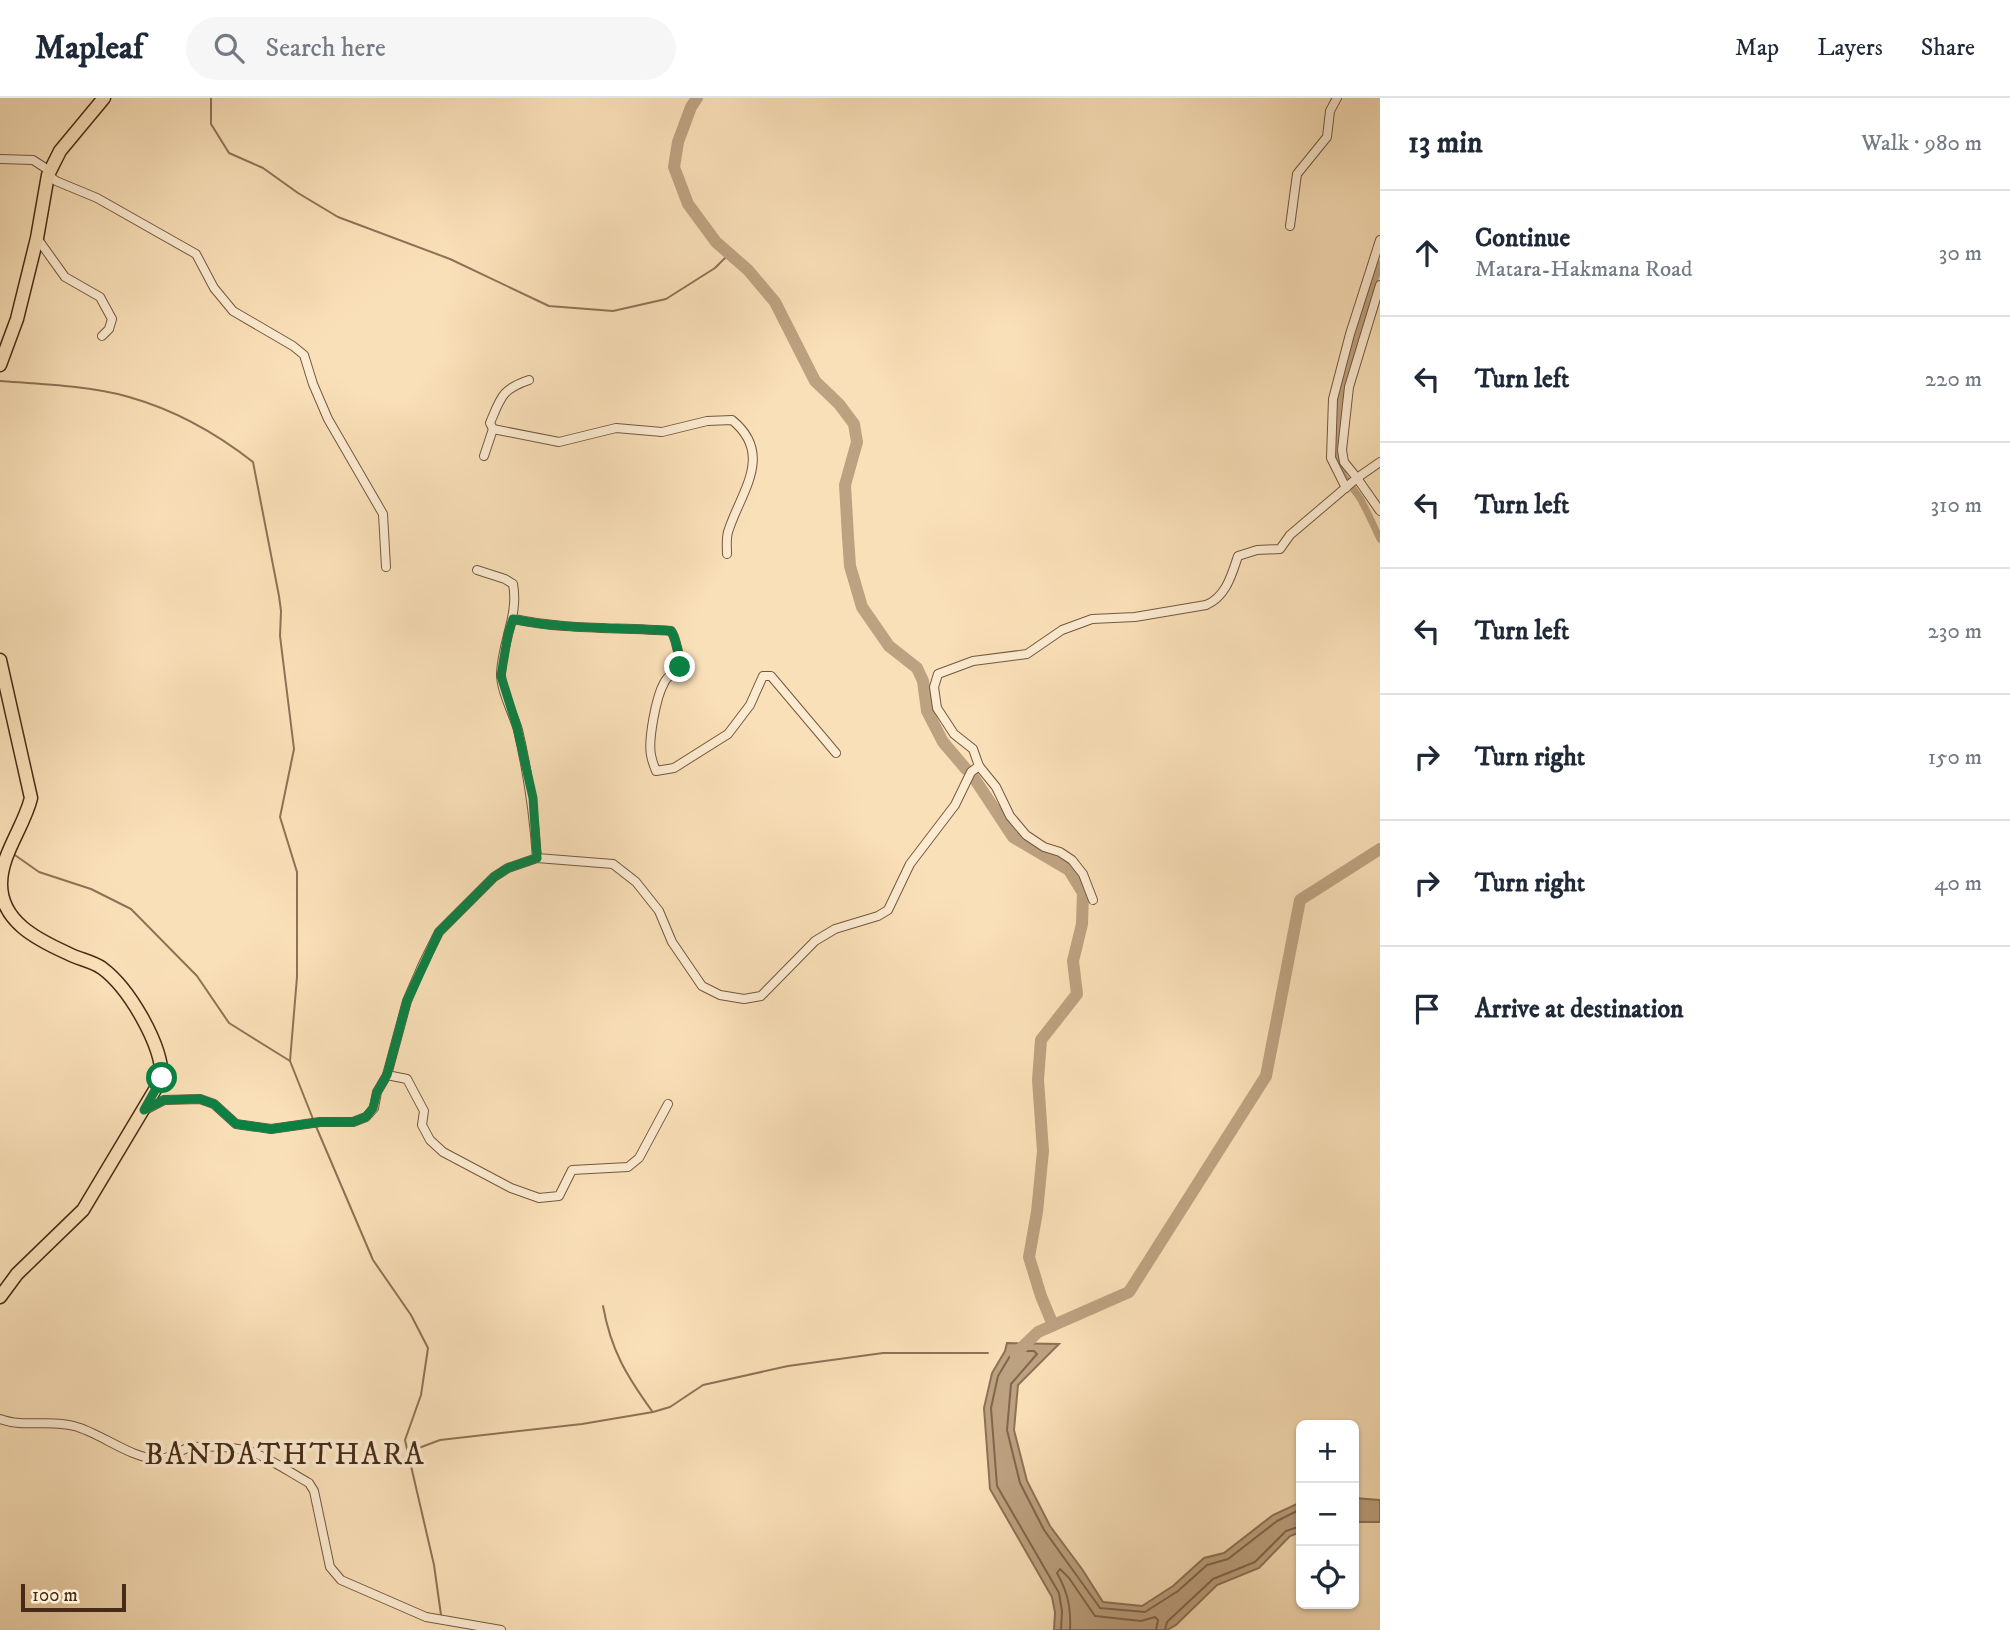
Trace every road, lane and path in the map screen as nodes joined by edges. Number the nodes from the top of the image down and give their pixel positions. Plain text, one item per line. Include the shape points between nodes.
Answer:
1 (104, 98) edge
2 (1337, 98) edge
3 (0, 159) edge
4 (49, 173) junction
5 (1290, 226) dead end
6 (37, 238) junction
7 (1380, 240) edge
8 (1380, 285) edge
9 (102, 336) dead end
10 (0, 365) edge
11 (529, 380) dead end
12 (493, 429) junction
13 (484, 456) dead end
14 (1380, 462) edge
15 (1351, 483) junction
16 (1380, 511) edge
17 (727, 554) dead end
18 (386, 567) dead end
19 (477, 570) dead end
20 (513, 619) junction
21 (0, 660) edge
22 (836, 753) dead end
23 (979, 766) junction
24 (537, 858) junction
25 (1093, 900) dead end
26 (2, 906) edge
27 (387, 1075) junction
28 (668, 1104) dead end
29 (144, 1110) junction
30 (0, 1297) edge
31 (0, 1419) edge
32 (501, 1630) edge

1 - 4 main road via 60,151
2 - 5 street via 1330,111 1327,137 1297,174
3 - 4 street via 33,160
4 - 6 main road
4 - 18 street via 56,181 97,198 196,254 233,312 304,355 328,419 383,514
6 - 9 street via 65,277 100,297 112,319
6 - 10 main road
7 - 15 street via 1333,399 1331,458
8 - 15 street via 1349,387 1342,450
11 - 12 street via 512,386 502,396 490,423
12 - 13 street
12 - 17 street via 559,442 615,428 662,432 732,420 750,443 752,471 727,534
14 - 15 street
15 - 16 street
15 - 23 street via 1280,549 1238,556 1216,601 1135,617 1092,619 1062,630 1027,654 973,661 938,674 934,687 937,708 954,734 973,749
19 - 20 street via 513,584
20 - 22 street via 562,627 671,631 682,662 660,693 650,754 656,771 674,768 728,734 768,675
20 - 24 street via 501,676 533,798
21 - 26 main road via 31,798 6,858
23 - 24 street via 910,864 888,909 815,941 761,996 720,995 702,986 671,942 659,911 636,882 613,864
23 - 25 street via 1026,835 1072,860
24 - 27 street via 494,877 439,932 407,1001
26 - 29 main road via 37,938 99,966 118,982 139,1014 162,1065 162,1078
27 - 28 street via 407,1079 424,1111 422,1125 443,1152 539,1198 559,1196 572,1170 628,1167 639,1158
27 - 29 street via 373,1108 353,1122 252,1128 236,1124 214,1104 200,1099 164,1100
29 - 30 main road via 83,1210 17,1274
31 - 32 street via 76,1426 159,1459 191,1447 253,1453 309,1483 330,1567 341,1580 426,1617

